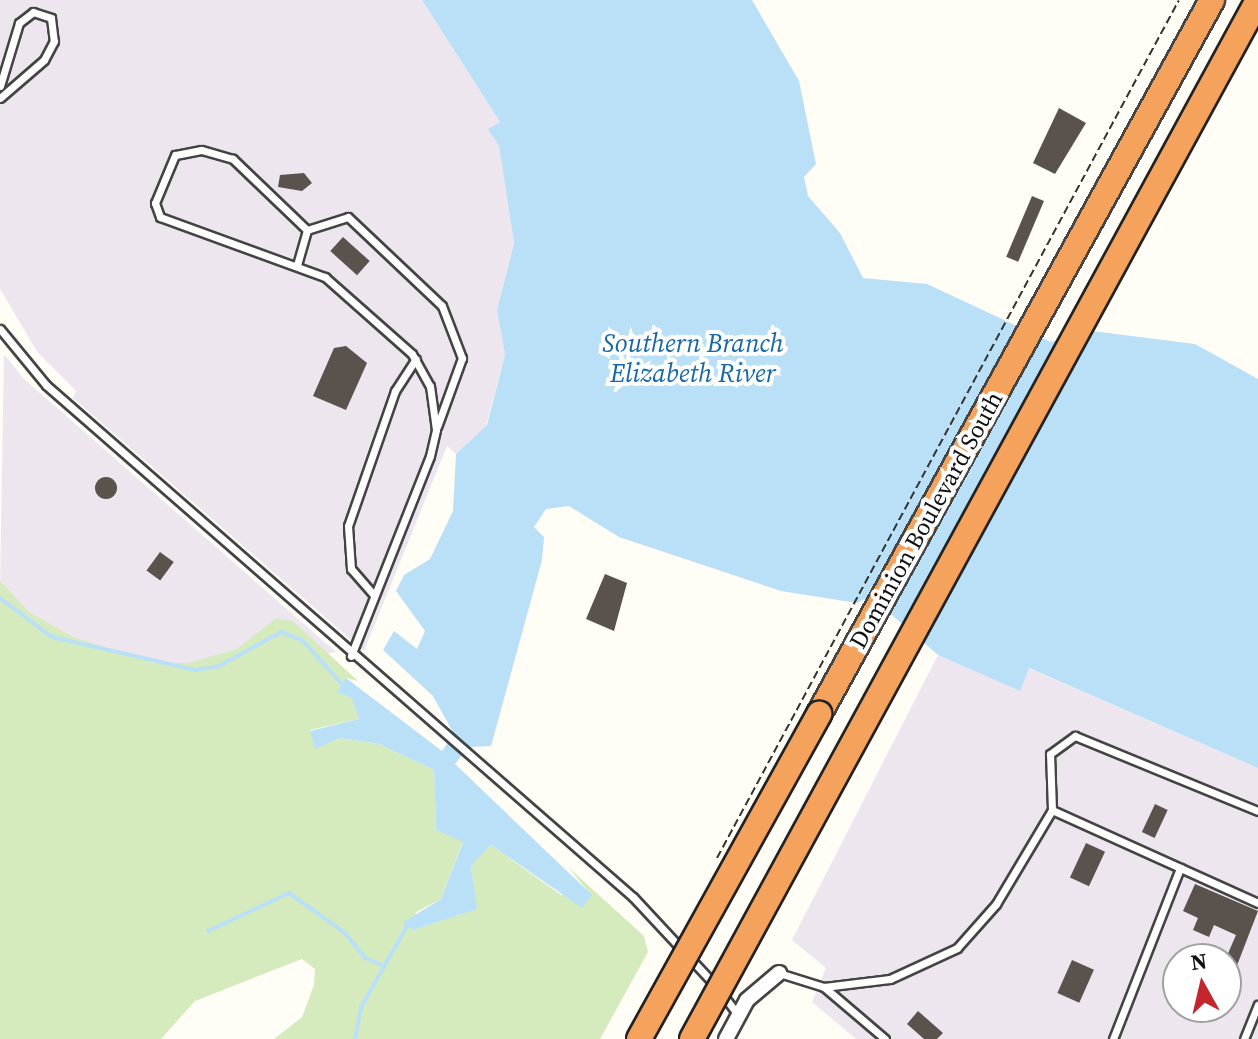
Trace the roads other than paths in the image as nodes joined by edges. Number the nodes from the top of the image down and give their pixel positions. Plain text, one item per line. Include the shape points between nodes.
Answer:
1 (1212, 0) edge
2 (1258, 0) edge
3 (0, 86) edge
4 (0, 98) edge
5 (307, 230) junction
6 (297, 265) junction
7 (0, 329) edge
8 (416, 359) junction
9 (436, 430) junction
10 (373, 594) junction
11 (351, 656) junction
12 (1052, 810) junction
13 (1258, 811) edge
14 (1180, 868) junction
15 (1258, 903) edge
16 (779, 973) joint
17 (824, 987) junction
18 (1258, 1005) edge
19 (738, 1015) junction
20 (639, 1039) edge
21 (692, 1039) edge
22 (726, 1039) edge
23 (885, 1039) edge
24 (1113, 1039) edge
25 (1244, 1039) edge

1 - 20 highway, Dominion Boulevard South, bridge
2 - 21 highway, Dominion Boulevard South, bridge
3 - 4 lane via 19,23 33,12 51,18 54,41 44,60
5 - 6 lane
5 - 6 lane via 226,155 175,155 163,174 160,217
5 - 9 lane via 348,217 442,306 462,358
6 - 8 lane via 325,277
7 - 11 lane via 46,385
8 - 9 lane via 430,386
8 - 10 lane via 390,403 348,526 351,569
9 - 10 lane via 412,509
10 - 11 lane
11 - 19 lane via 633,897
12 - 13 lane via 1050,754 1075,736
12 - 14 lane
12 - 17 lane via 996,904 957,948 890,979
14 - 15 lane
14 - 24 lane
16 - 17 lane
16 - 19 street
17 - 23 lane
18 - 25 lane
19 - 22 street

